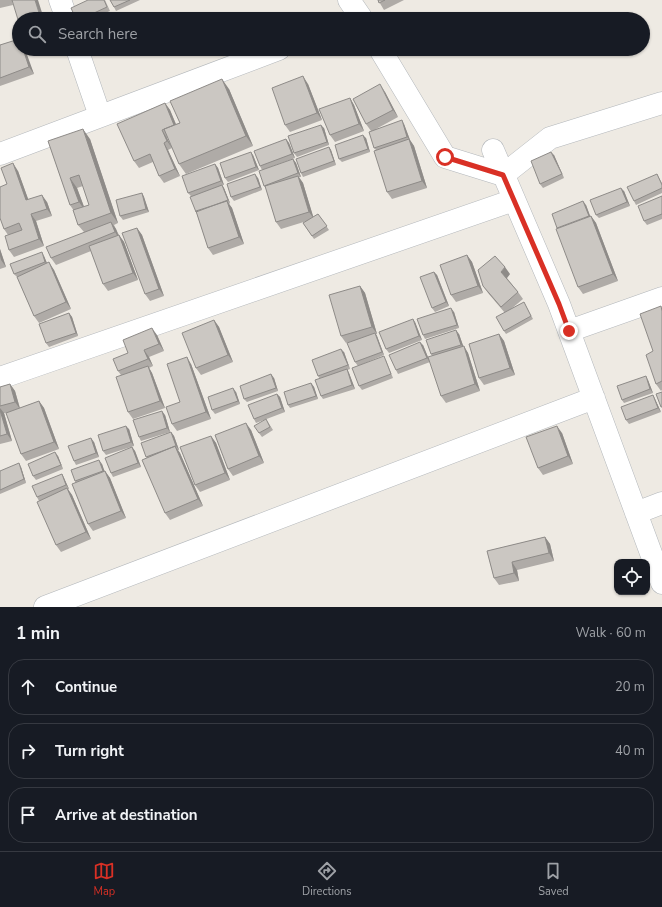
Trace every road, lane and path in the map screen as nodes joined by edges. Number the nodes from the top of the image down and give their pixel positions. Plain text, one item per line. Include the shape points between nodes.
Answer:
1 (60, 0) edge
2 (349, 0) edge
3 (64, 12) edge
4 (357, 12) edge
5 (79, 56) edge
6 (259, 56) edge
7 (384, 56) edge
8 (662, 103) edge
9 (100, 116) junction
10 (492, 150) dead end
11 (0, 154) edge
12 (503, 175) junction
13 (514, 200) junction
14 (662, 298) edge
15 (569, 331) junction
16 (0, 378) edge
17 (594, 398) junction
18 (662, 503) edge
19 (636, 513) junction
20 (662, 583) edge
21 (45, 607) edge

1 - 3 street
2 - 4 street
5 - 9 street
6 - 9 street
7 - 12 street via 445,157
8 - 12 street via 550,138
9 - 11 street
10 - 12 street
12 - 13 street
13 - 15 street
13 - 16 street
14 - 15 street
15 - 17 street
17 - 19 street
17 - 21 street
18 - 19 street
19 - 20 street

